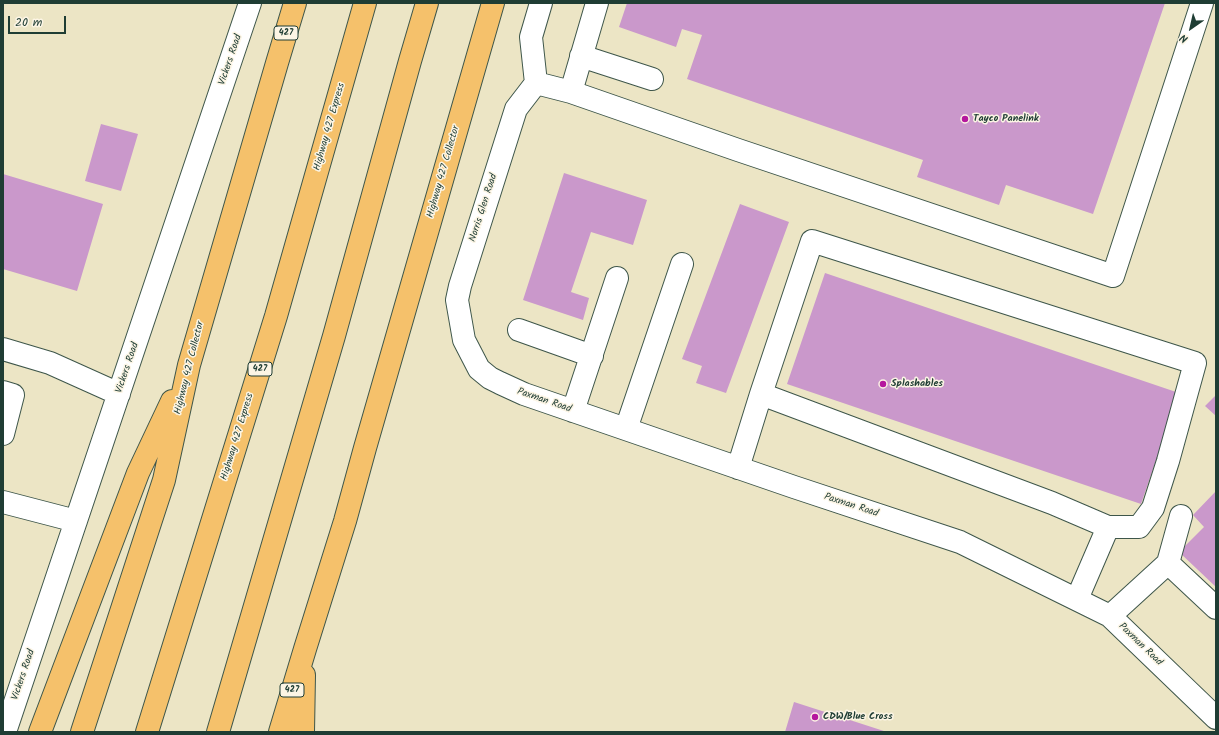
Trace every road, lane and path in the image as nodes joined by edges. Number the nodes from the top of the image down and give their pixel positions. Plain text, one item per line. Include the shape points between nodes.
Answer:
1 (250, 3) edge
2 (295, 3) edge
3 (365, 3) edge
4 (427, 3) edge
5 (493, 3) edge
6 (541, 3) edge
7 (597, 3) edge
8 (1202, 3) edge
9 (581, 56) junction
10 (652, 80) dead end
11 (536, 83) junction
12 (571, 92) junction
13 (682, 264) dead end
14 (617, 278) dead end
15 (518, 330) dead end
16 (464, 340) joint
17 (3, 349) edge
18 (592, 356) junction
19 (189, 365) junction
20 (3, 392) edge
21 (119, 394) junction
22 (761, 394) junction
23 (573, 411) junction
24 (626, 429) junction
25 (3, 434) edge
26 (738, 468) junction
27 (3, 502) edge
28 (1181, 516) dead end
29 (76, 521) junction
30 (1108, 527) junction
31 (1168, 563) junction
32 (1077, 599) junction
33 (1216, 608) edge
34 (1110, 616) junction
35 (304, 649) junction
36 (1216, 718) edge
37 (5, 732) edge
38 (40, 732) edge
39 (82, 732) edge
40 (147, 732) edge
41 (218, 732) edge
42 (280, 732) edge
43 (303, 732) edge

1 - 21 street, Vickers Road
2 - 19 highway, Highway 427 Collector / 427
3 - 40 highway, Highway 427 Express / 427 via 276,316
4 - 41 highway via 332,344
5 - 35 highway, Highway 427 Collector / 427 via 345,521
6 - 11 street via 531,37
7 - 9 street
8 - 12 street via 1113,276
9 - 10 street
9 - 12 street
11 - 12 street
11 - 16 street, Norris Glen Road via 516,109 460,286 457,300
13 - 24 street
14 - 18 street
15 - 18 street
16 - 23 street, Paxman Road via 479,369 490,378 524,394
17 - 21 street via 50,363
18 - 23 street
19 - 38 highway via 138,473
19 - 39 highway, Highway 427 Collector / 427 via 164,480
20 - 25 street via 13,395
21 - 29 street, Vickers Road
22 - 26 street
22 - 30 street via 1052,503
22 - 30 street via 812,241 1195,364 1153,508 1139,527
23 - 24 street, Paxman Road
24 - 26 street, Paxman Road
26 - 32 street, Paxman Road via 960,542
27 - 29 street
28 - 31 street
29 - 37 street, Vickers Road
30 - 32 street
31 - 33 street
31 - 34 street
32 - 34 street, Paxman Road
34 - 36 street, Paxman Road
35 - 42 highway, Highway 427 Collector / 427
35 - 43 highway

